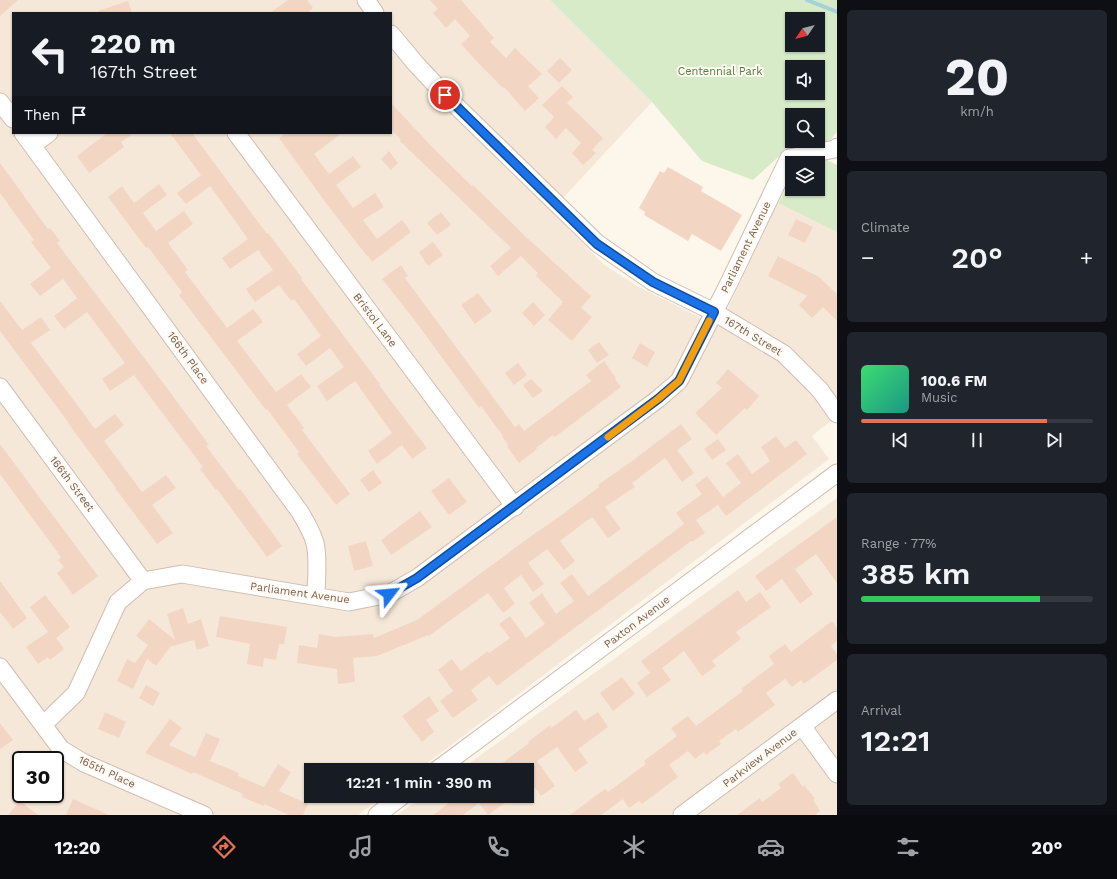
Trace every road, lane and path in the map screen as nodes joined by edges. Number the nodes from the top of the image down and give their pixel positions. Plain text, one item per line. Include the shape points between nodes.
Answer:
1 (366, 0) edge
2 (374, 12) edge
3 (392, 35) edge
4 (0, 102) edge
5 (12, 118) edge
6 (46, 134) edge
7 (237, 134) edge
8 (28, 139) edge
9 (836, 149) edge
10 (714, 312) junction
11 (0, 387) edge
12 (837, 414) edge
13 (837, 473) edge
14 (515, 507) junction
15 (144, 581) junction
16 (316, 596) junction
17 (0, 667) edge
18 (837, 700) edge
19 (42, 725) junction
20 (802, 726) junction
21 (446, 763) edge
22 (837, 774) edge
23 (393, 803) edge
24 (204, 815) edge
25 (377, 815) edge
26 (682, 815) edge

1 - 2 street
3 - 10 street, 167th Street via 445,95 597,244 653,282
4 - 5 street
6 - 8 street
7 - 14 street, Bristol Lane
8 - 16 street, 166th Place via 300,512 315,542
9 - 10 street, Parliament Avenue via 789,158
10 - 12 street, 167th Street via 784,354 820,390
10 - 14 street, Parliament Avenue via 679,381
11 - 15 street, 166th Street
13 - 21 street, Paxton Avenue
14 - 16 street, Parliament Avenue via 417,578 389,594 349,602
15 - 16 street, Parliament Avenue via 182,574
15 - 19 street, Parliament Avenue via 118,602 76,693
17 - 19 street, 165th Place
18 - 20 street, Parkview Avenue
19 - 24 street, 165th Place via 61,749 84,763
20 - 22 street
20 - 26 street, Parkview Avenue
23 - 25 street

